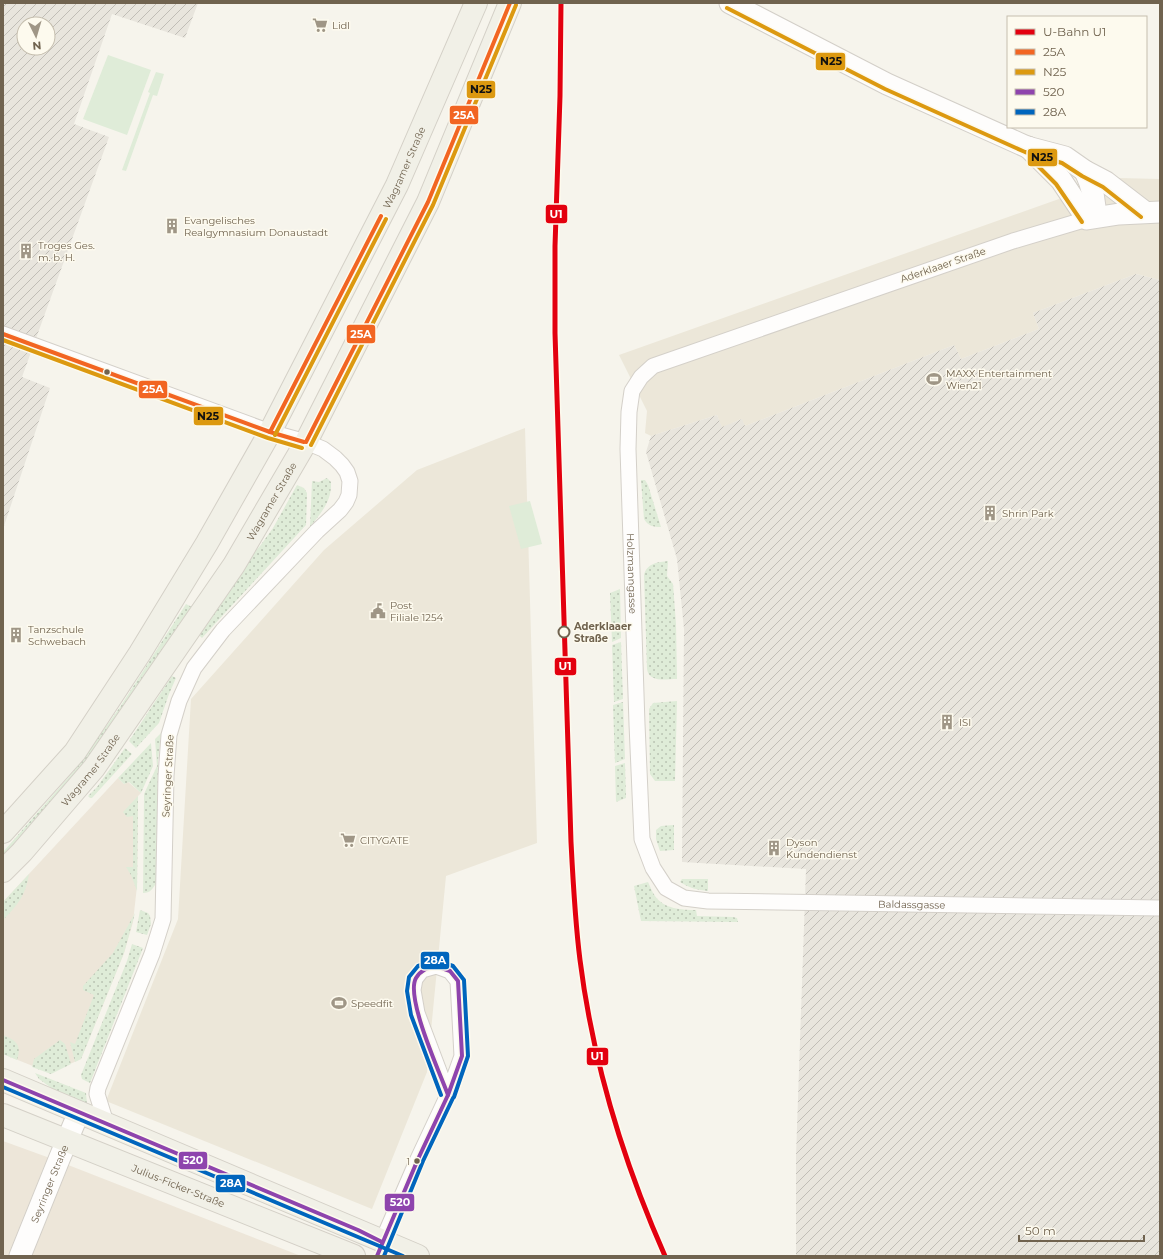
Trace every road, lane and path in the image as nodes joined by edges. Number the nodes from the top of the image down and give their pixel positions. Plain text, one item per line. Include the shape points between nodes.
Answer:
1 (476, 3) edge
2 (510, 3) edge
3 (730, 3) edge
4 (1027, 147) junction
5 (1085, 171) junction
6 (1152, 212) edge
7 (1091, 218) junction
8 (3, 334) edge
9 (730, 339) joint
10 (270, 432) junction
11 (306, 442) junction
12 (3, 832) edge
13 (3, 871) edge
14 (666, 888) joint
15 (1160, 908) edge
16 (3, 1080) edge
17 (448, 1095) junction
18 (79, 1112) junction
19 (3, 1115) edge
20 (106, 1123) junction
21 (67, 1140) junction
22 (380, 1249) edge
23 (20, 1256) edge
24 (354, 1256) edge
25 (418, 1256) edge

1 - 10 main road, Wagramer Straße via 397,185
2 - 11 main road, Wagramer Straße via 428,202
3 - 4 street via 887,84
4 - 5 street via 1065,157
4 - 7 street via 1061,180
5 - 6 street
5 - 7 street via 1096,207
6 - 7 street, Aderklaaer Straße
7 - 9 street, Aderklaaer Straße via 1013,241
8 - 10 street
9 - 14 street, Holzmanngasse via 653,366 641,377 632,392 629,412 642,839 653,868
10 - 11 street
10 - 12 main road, Wagramer Straße via 144,646 75,752
11 - 13 main road, Wagramer Straße via 234,565 94,768
11 - 20 street, Seyringer Straße via 322,449 342,465 350,481 349,495 340,510 223,630 194,668 179,701 169,735 167,756 163,919 152,954 98,1088 97,1094
14 - 15 street, Baldassgasse via 684,898 708,901
16 - 18 main road
17 - 17 street via 462,1056 458,981 450,971 436,966 422,970 415,979 413,990 417,1013
17 - 22 street
18 - 20 main road
18 - 21 street, Seyringer Straße
19 - 21 main road, Julius-Ficker-Straße
20 - 22 main road via 358,1230
21 - 23 street, Seyringer Straße
21 - 24 main road, Julius-Ficker-Straße
22 - 25 main road

